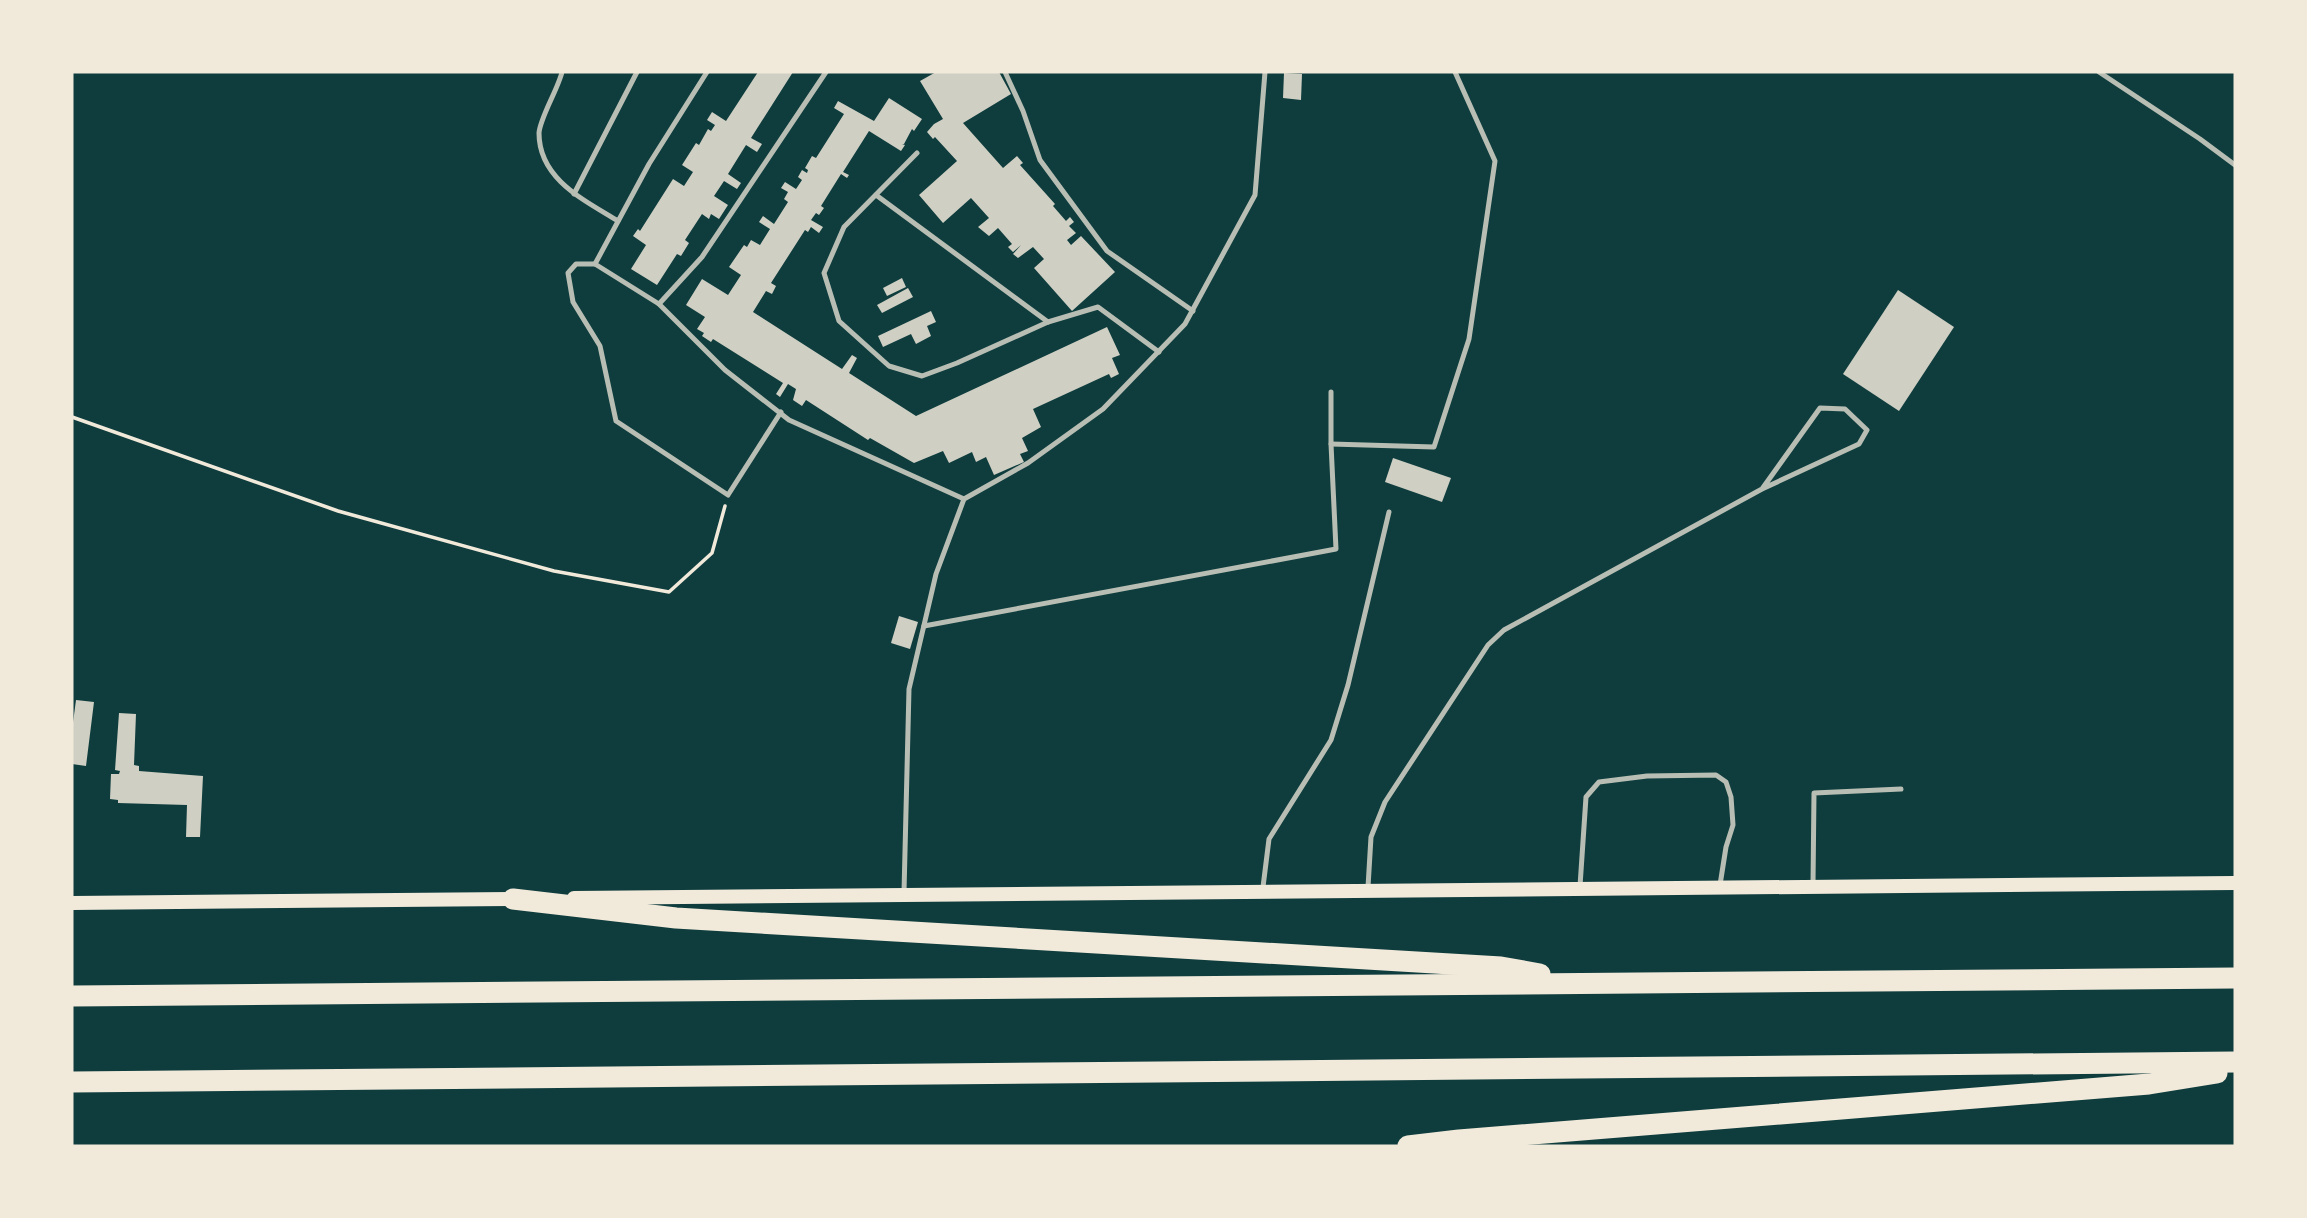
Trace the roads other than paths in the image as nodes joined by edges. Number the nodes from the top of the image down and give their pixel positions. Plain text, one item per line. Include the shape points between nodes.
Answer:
1 (562, 72) edge
2 (637, 72) edge
3 (707, 72) edge
4 (826, 72) edge
5 (1005, 72) edge
6 (1265, 72) edge
7 (1455, 72) edge
8 (2099, 72) edge
9 (917, 153) dead end
10 (2235, 165) edge
11 (574, 194) junction
12 (876, 195) junction
13 (618, 220) junction
14 (595, 264) junction
15 (659, 304) junction
16 (1192, 311) junction
17 (1048, 322) junction
18 (1159, 352) junction
19 (1331, 391) dead end
20 (781, 412) junction
21 (1331, 444) junction
22 (1762, 489) junction
23 (964, 499) junction
24 (1389, 512) dead end
25 (924, 626) junction
26 (1901, 789) dead end
27 (2235, 883) edge
28 (1813, 888) junction
29 (1580, 889) junction
30 (1720, 889) junction
31 (1262, 890) junction
32 (1368, 890) junction
33 (904, 892) junction
34 (513, 899) junction
35 (72, 903) edge
36 (2235, 978) edge
37 (1594, 983) junction
38 (72, 996) edge
39 (2235, 1062) edge
40 (2235, 1070) edge
41 (72, 1082) edge
42 (1408, 1146) edge

1 - 11 lane via 539,131 545,164
2 - 11 lane
3 - 13 lane
4 - 15 lane via 702,257
5 - 16 lane via 1040,160 1107,251
6 - 16 lane via 1255,195
7 - 21 lane via 1495,161 1469,339 1434,447
8 - 10 lane
9 - 12 lane
11 - 13 lane
12 - 17 lane
12 - 17 lane via 844,228 824,273 839,321 889,366 922,376
13 - 14 lane
14 - 15 lane
14 - 20 lane via 576,264 568,273 573,302 600,346 616,421 729,495
15 - 20 lane via 725,370
16 - 18 lane
17 - 18 lane via 1098,307
18 - 23 lane via 1103,409 1028,463
19 - 21 lane
20 - 23 lane via 789,421
21 - 25 lane via 1336,549
22 - 22 lane via 1820,408 1845,409 1867,430 1859,444
22 - 32 lane via 1504,630 1488,645 1385,802 1371,837
23 - 25 lane via 936,574
24 - 31 lane via 1331,740 1269,839
25 - 33 lane via 909,689
26 - 28 lane via 1814,793
27 - 28 main road
28 - 30 main road
29 - 30 main road
29 - 30 lane via 1586,797 1599,782 1716,775 1726,782 1731,797 1732,825
29 - 32 main road
31 - 32 main road
31 - 33 main road
33 - 34 main road
34 - 35 main road
34 - 37 highway via 676,918 1501,967
36 - 37 highway
37 - 38 highway
39 - 41 highway
40 - 42 highway via 2149,1084

